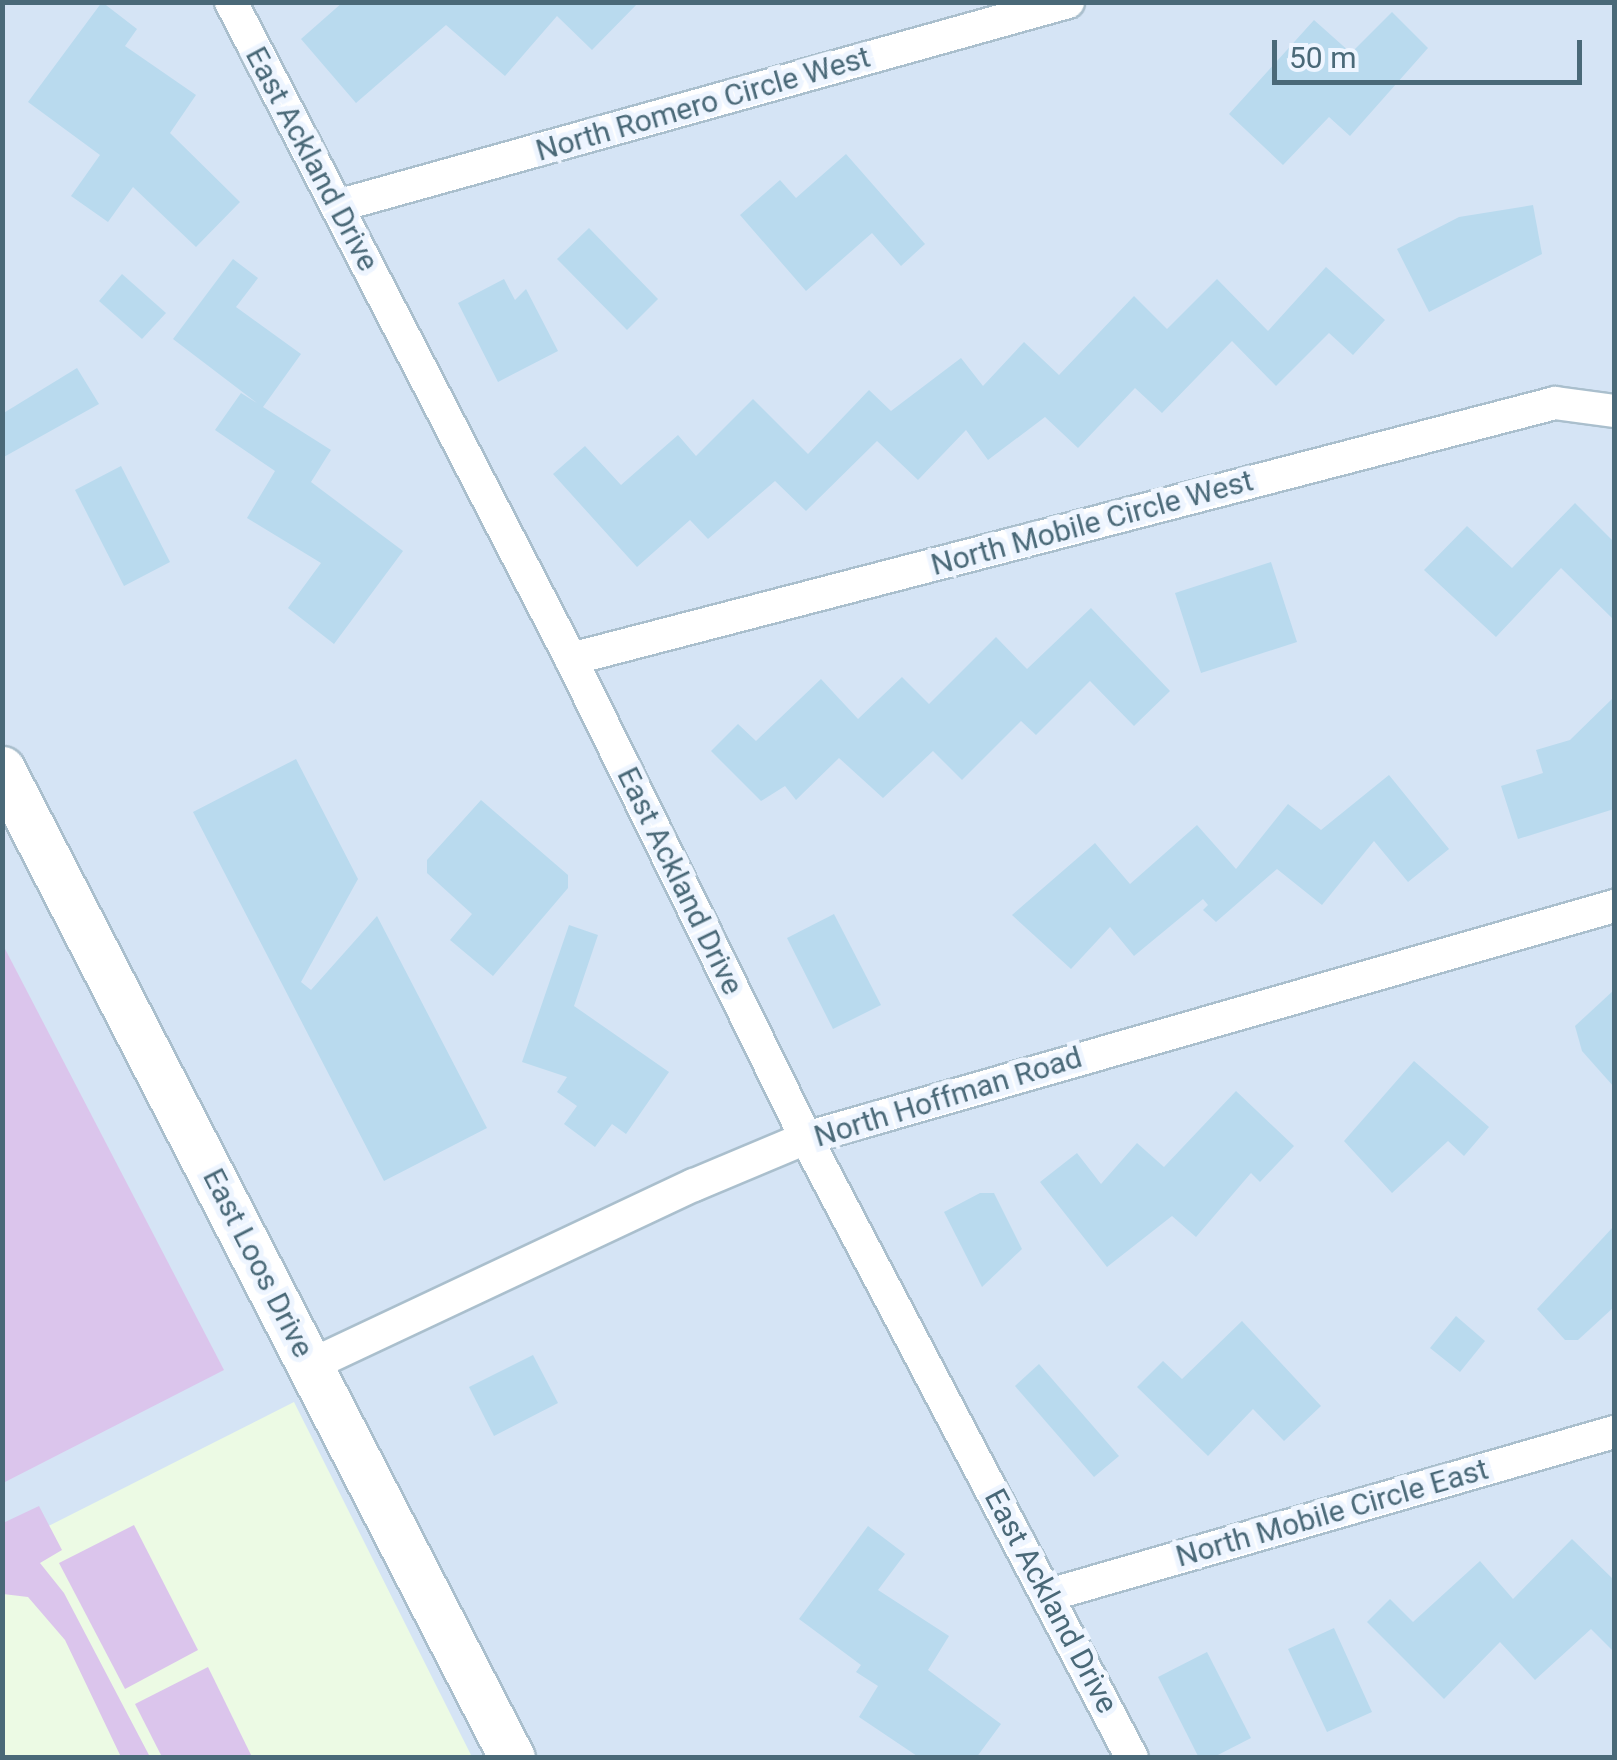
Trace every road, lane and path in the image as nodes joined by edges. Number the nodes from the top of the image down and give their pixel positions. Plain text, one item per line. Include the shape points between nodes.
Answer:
1 (231, 2) edge
2 (1068, 2) edge
3 (337, 206) junction
4 (1614, 411) edge
5 (571, 659) junction
6 (2, 769) edge
7 (1614, 906) edge
8 (806, 1138) junction
9 (311, 1365) junction
10 (1614, 1432) edge
11 (1048, 1595) junction
12 (512, 1758) edge
13 (1132, 1758) edge

1 - 3 street, East Ackland Drive
2 - 3 street, North Romero Circle West
3 - 5 street, East Ackland Drive
4 - 5 street, North Mobile Circle West via 1555,403
5 - 8 street, East Ackland Drive
6 - 9 street, East Loos Drive
7 - 8 street, North Hoffman Road
8 - 9 street, North Hoffman Road
8 - 11 street, East Ackland Drive
9 - 12 street, East Loos Drive
10 - 11 street, North Mobile Circle East
11 - 13 street, East Ackland Drive

